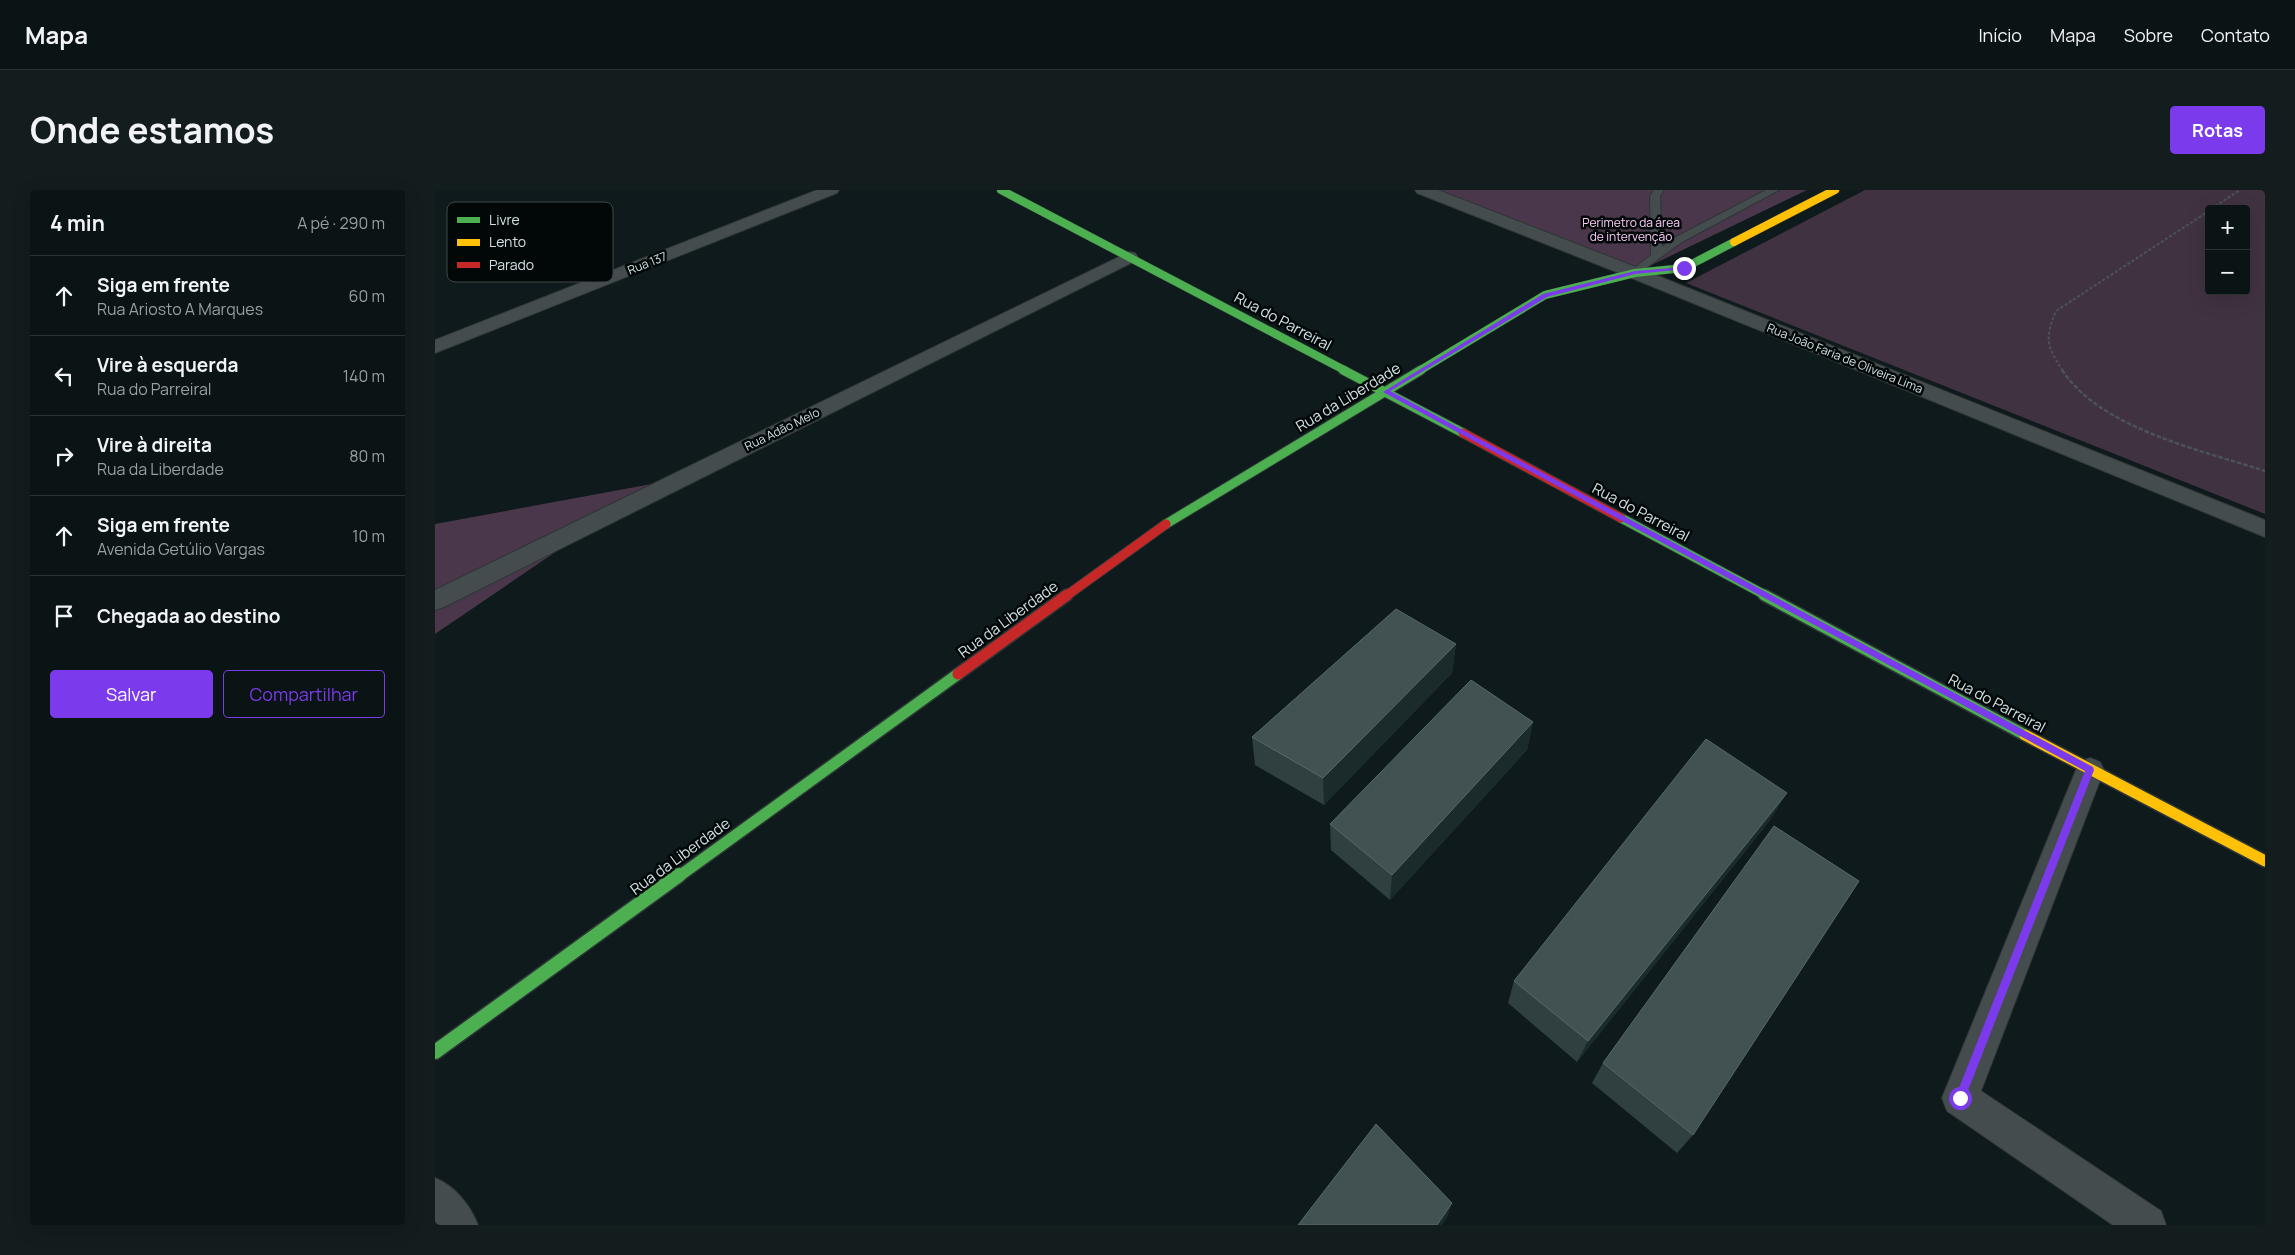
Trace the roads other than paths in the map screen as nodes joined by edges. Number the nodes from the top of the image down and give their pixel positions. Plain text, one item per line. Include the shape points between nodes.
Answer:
1 (831, 190) edge
2 (1001, 190) edge
3 (1423, 190) edge
4 (1659, 190) edge
5 (1774, 190) edge
6 (1835, 190) edge
7 (1657, 256) junction
8 (1129, 257) junction
9 (1635, 273) junction
10 (613, 276) edge
11 (599, 282) edge
12 (435, 347) edge
13 (1386, 392) junction
14 (2265, 529) edge
15 (435, 601) edge
16 (2090, 770) junction
17 (2265, 861) edge
18 (435, 1052) edge
19 (435, 1196) edge
20 (459, 1225) edge
21 (2147, 1225) edge

1 - 10 street, Rua 137
2 - 8 street, Rua do Parreiral
3 - 9 street, Rua João Faria de Oliveira Lima
4 - 7 lane via 1655,196
5 - 7 lane via 1678,240
6 - 9 street, Rua da Liberdade via 1684,268
7 - 9 lane
8 - 13 street, Rua do Parreiral
8 - 15 street, Rua Adão Melo
9 - 13 street, Rua da Liberdade via 1545,295
9 - 14 street, Rua João Faria de Oliveira Lima
11 - 12 street, Rua 137
13 - 16 street, Rua do Parreiral
13 - 18 street, Rua da Liberdade via 1157,530
16 - 17 street, Rua do Parreiral
16 - 21 street via 1960,1098
19 - 20 street

